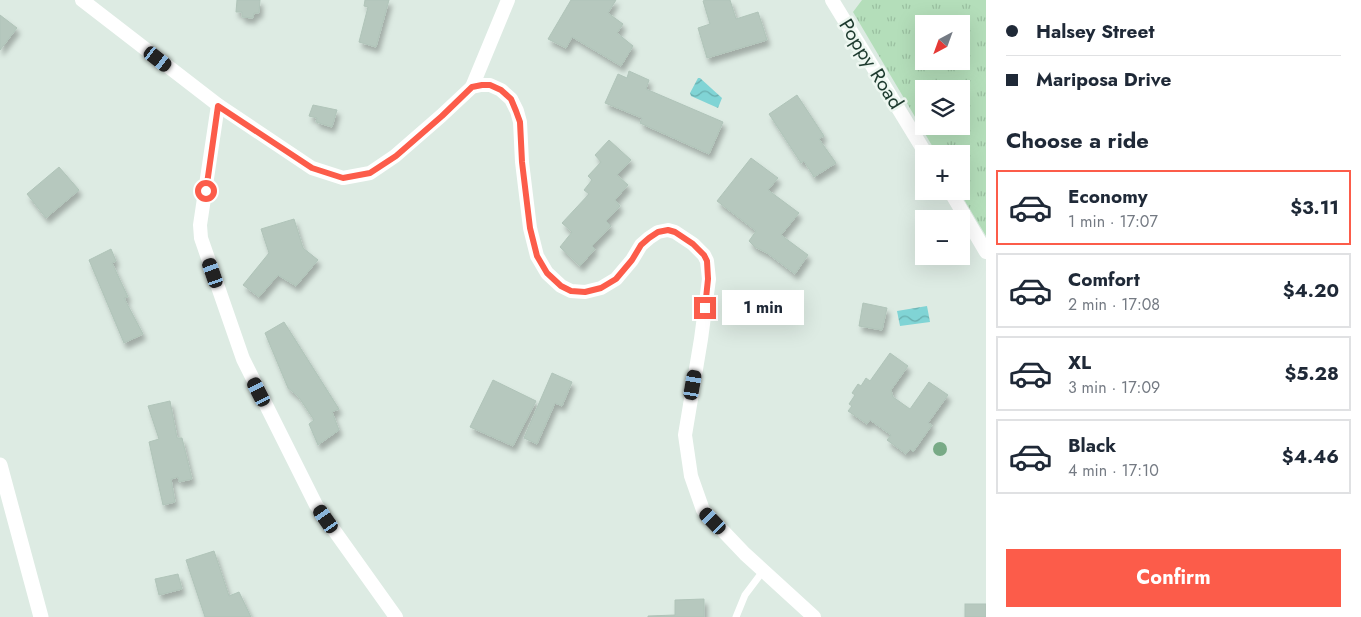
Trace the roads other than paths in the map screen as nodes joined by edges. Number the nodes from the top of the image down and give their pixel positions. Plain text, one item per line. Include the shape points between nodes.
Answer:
1 (82, 0) edge
2 (508, 0) edge
3 (832, 0) edge
4 (472, 87) junction
5 (218, 106) junction
6 (921, 145) edge
7 (955, 200) edge
8 (986, 252) edge
9 (0, 465) edge
10 (763, 571) junction
11 (41, 617) edge
12 (396, 617) edge
13 (736, 617) edge
14 (814, 617) edge

1 - 5 street
2 - 4 street
3 - 6 street, Poppy Road
4 - 5 street via 396,156 370,173 343,178 312,168
4 - 10 street via 490,85 511,99 520,122 532,242 547,273 561,286 585,292 601,288 616,279 641,245 658,232 675,232 704,255 708,279 686,435 690,476 703,510
5 - 12 street via 200,225 201,238 243,359 316,505
7 - 8 street
9 - 11 street
10 - 13 lane via 745,596
10 - 14 street

